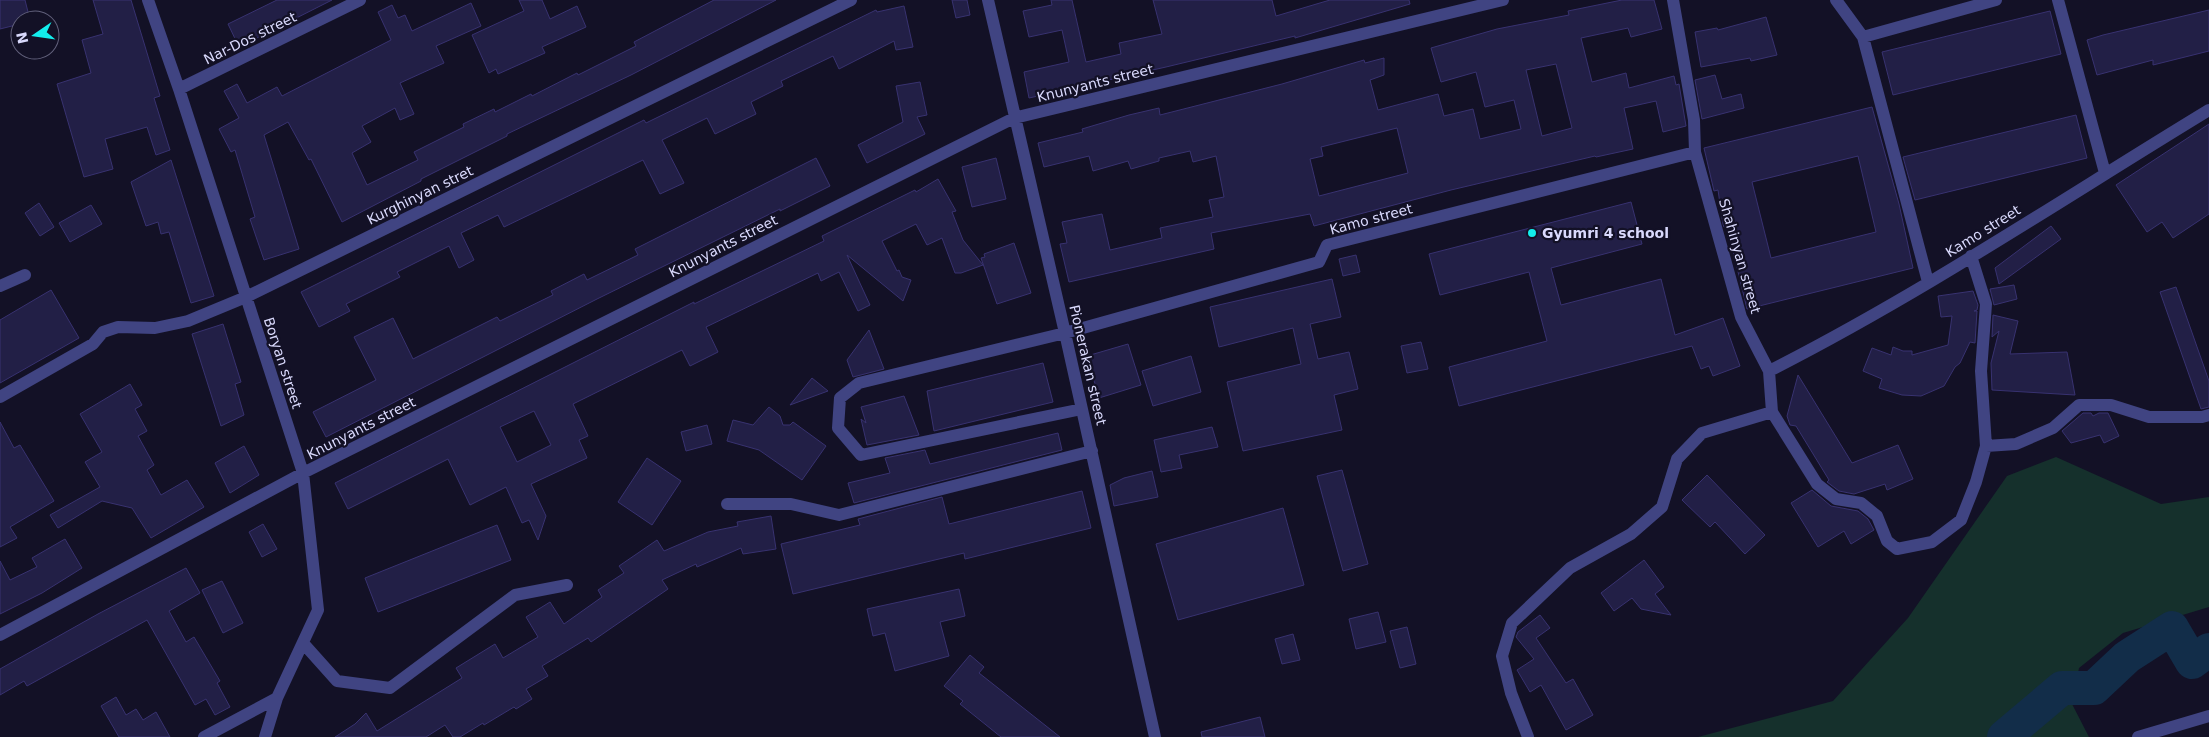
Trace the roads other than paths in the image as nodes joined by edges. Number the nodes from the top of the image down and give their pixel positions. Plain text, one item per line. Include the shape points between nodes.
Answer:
1 (148, 0) edge
2 (360, 0) edge
3 (851, 0) edge
4 (988, 0) edge
5 (1503, 0) edge
6 (1673, 0) edge
7 (1836, 0) edge
8 (1996, 0) edge
9 (2058, 0) edge
10 (1863, 37) junction
11 (179, 89) junction
12 (2209, 110) edge
13 (1014, 118) junction
14 (1695, 152) junction
15 (2106, 173) junction
16 (1971, 256) junction
17 (25, 275) dead end
18 (1928, 282) junction
19 (0, 286) edge
20 (246, 297) junction
21 (1065, 333) junction
22 (1769, 371) junction
23 (0, 397) edge
24 (1082, 410) junction
25 (1772, 412) junction
26 (2209, 415) edge
27 (1986, 446) junction
28 (1092, 452) junction
29 (303, 473) junction
30 (727, 504) dead end
31 (567, 585) dead end
32 (0, 635) edge
33 (303, 643) junction
34 (277, 698) junction
35 (2209, 716) edge
36 (204, 737) edge
37 (265, 737) edge
38 (1155, 737) edge
39 (1528, 737) edge
40 (2138, 737) edge

1 - 11 street, Boryan street
2 - 11 street, Nar-Dos street
3 - 20 street, Kurghinyan stret
4 - 13 street, Pionerakan street
5 - 13 street, Knunyants street
6 - 14 street, Shahinyan street via 1694,120
7 - 10 street
8 - 10 street
9 - 15 street
10 - 18 street
11 - 20 street, Boryan street
12 - 15 street, Kamo street
13 - 21 street, Pionerakan street
13 - 29 street, Knunyants street
14 - 21 street, Kamo street via 1327,246 1319,262
14 - 22 street, Shahinyan street via 1741,317
15 - 16 street, Kamo street
16 - 18 street, Kamo street
16 - 27 street, Shahinyan street via 1986,304 1981,371
17 - 19 street
18 - 22 street, Kamo street
20 - 23 street, Kurghinyan stret via 188,321 155,328 118,327 103,332 93,344
20 - 29 street, Boryan street
21 - 24 street, Pionerakan street
21 - 24 street, Kamo street via 859,383 840,398 838,428 861,455
22 - 25 street, Shahinyan street
24 - 28 street, Pionerakan street
25 - 27 street, Shahinyan street via 1817,484 1836,499 1861,503 1878,516 1887,541 1897,549 1932,542 1961,520
25 - 39 street via 1702,433 1677,459 1662,507 1631,534 1570,568 1512,623 1502,656 1511,693
26 - 27 street via 2149,417 2111,405 2078,404 2053,428 2016,444
28 - 30 street via 839,514 792,504
28 - 38 street, Pionerakan street
29 - 32 street, Knunyants street
29 - 33 street, Boryan street via 318,610
31 - 33 street via 515,595 390,688 338,681
33 - 34 street, Boryan street
34 - 36 street
34 - 37 street, Boryan street
35 - 40 street

